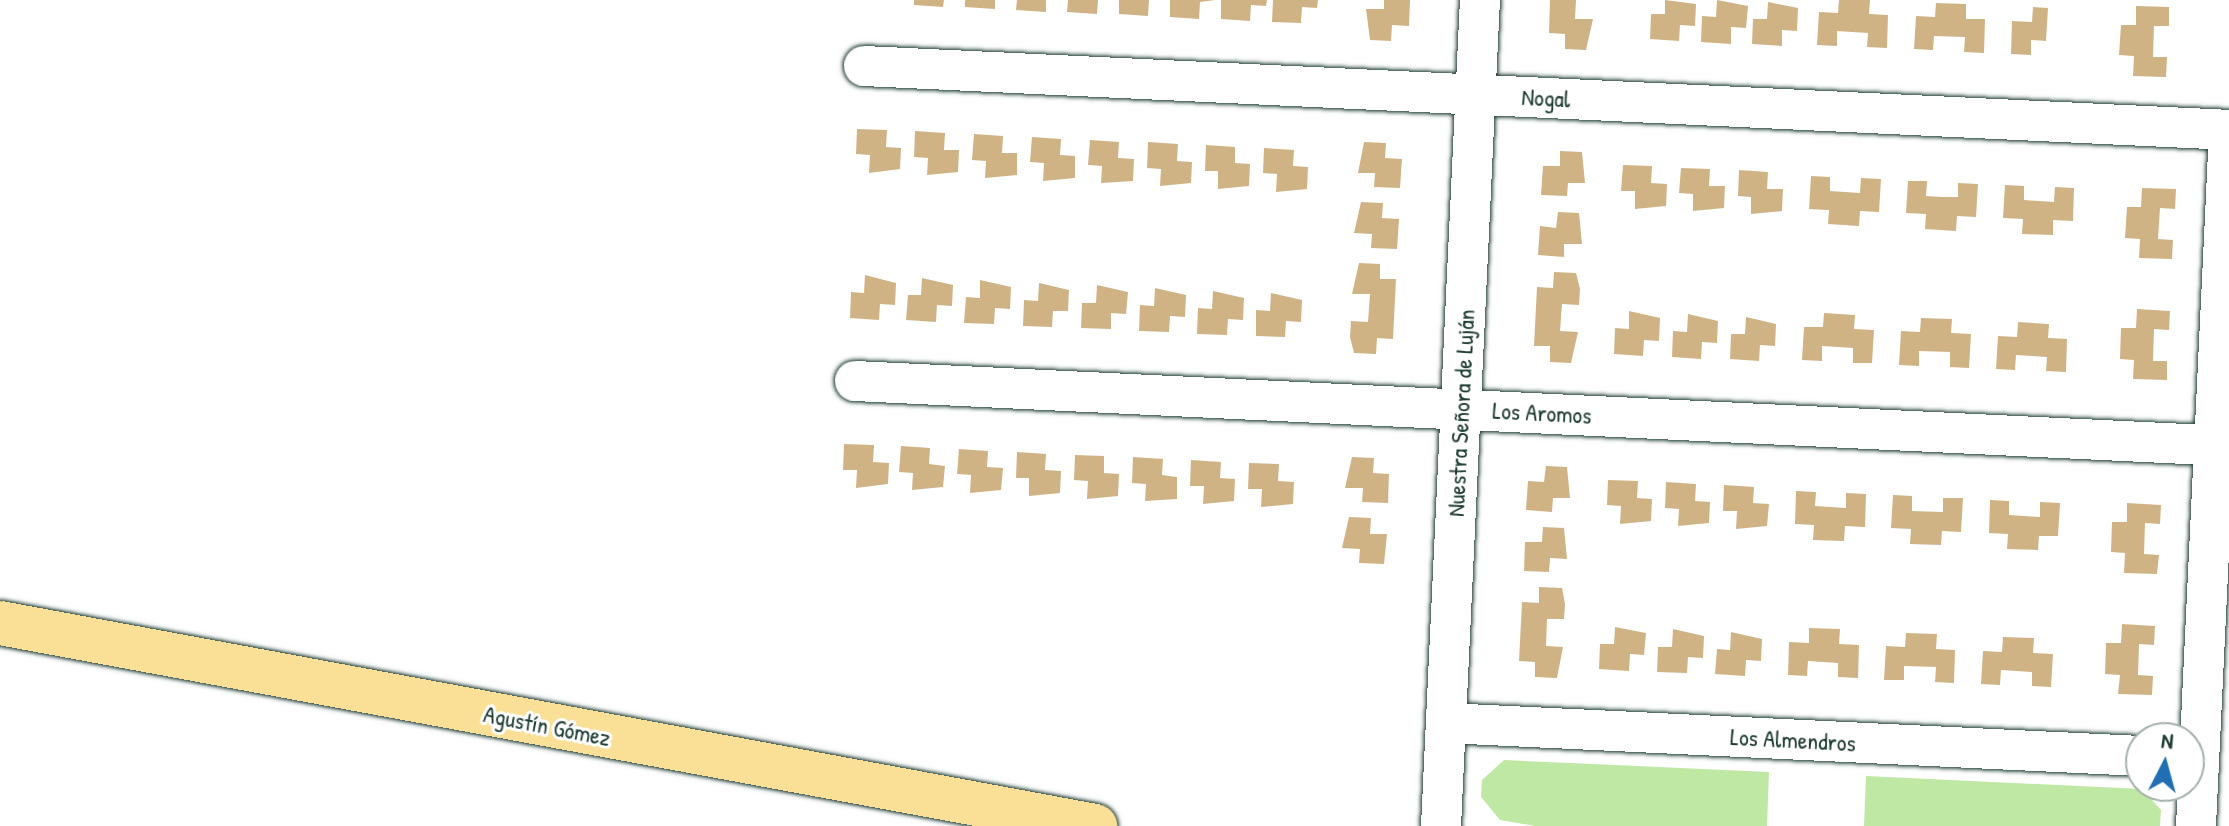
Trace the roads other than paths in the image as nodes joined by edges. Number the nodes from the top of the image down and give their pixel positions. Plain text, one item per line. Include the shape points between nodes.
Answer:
1 (1480, 0) edge
2 (864, 66) dead end
3 (1475, 95) junction
4 (2229, 131) edge
5 (855, 381) dead end
6 (1461, 409) junction
7 (2222, 446) edge
8 (0, 623) edge
9 (1446, 723) junction
10 (2125, 755) edge
11 (2206, 759) edge
12 (1095, 826) edge
13 (1441, 826) edge
14 (2196, 826) edge

1 - 3 street, Nuestra Señora de Luján
2 - 3 street, Nogal
3 - 4 street, Nogal
3 - 6 street, Nuestra Señora de Luján
4 - 7 street
5 - 6 street, Los Aromos
6 - 7 street, Los Aromos
6 - 9 street, Nuestra Señora de Luján
7 - 11 street
8 - 12 main road, Agustín Gómez
9 - 10 street, Los Almendros
9 - 13 street, Nuestra Señora de Luján
11 - 14 street

